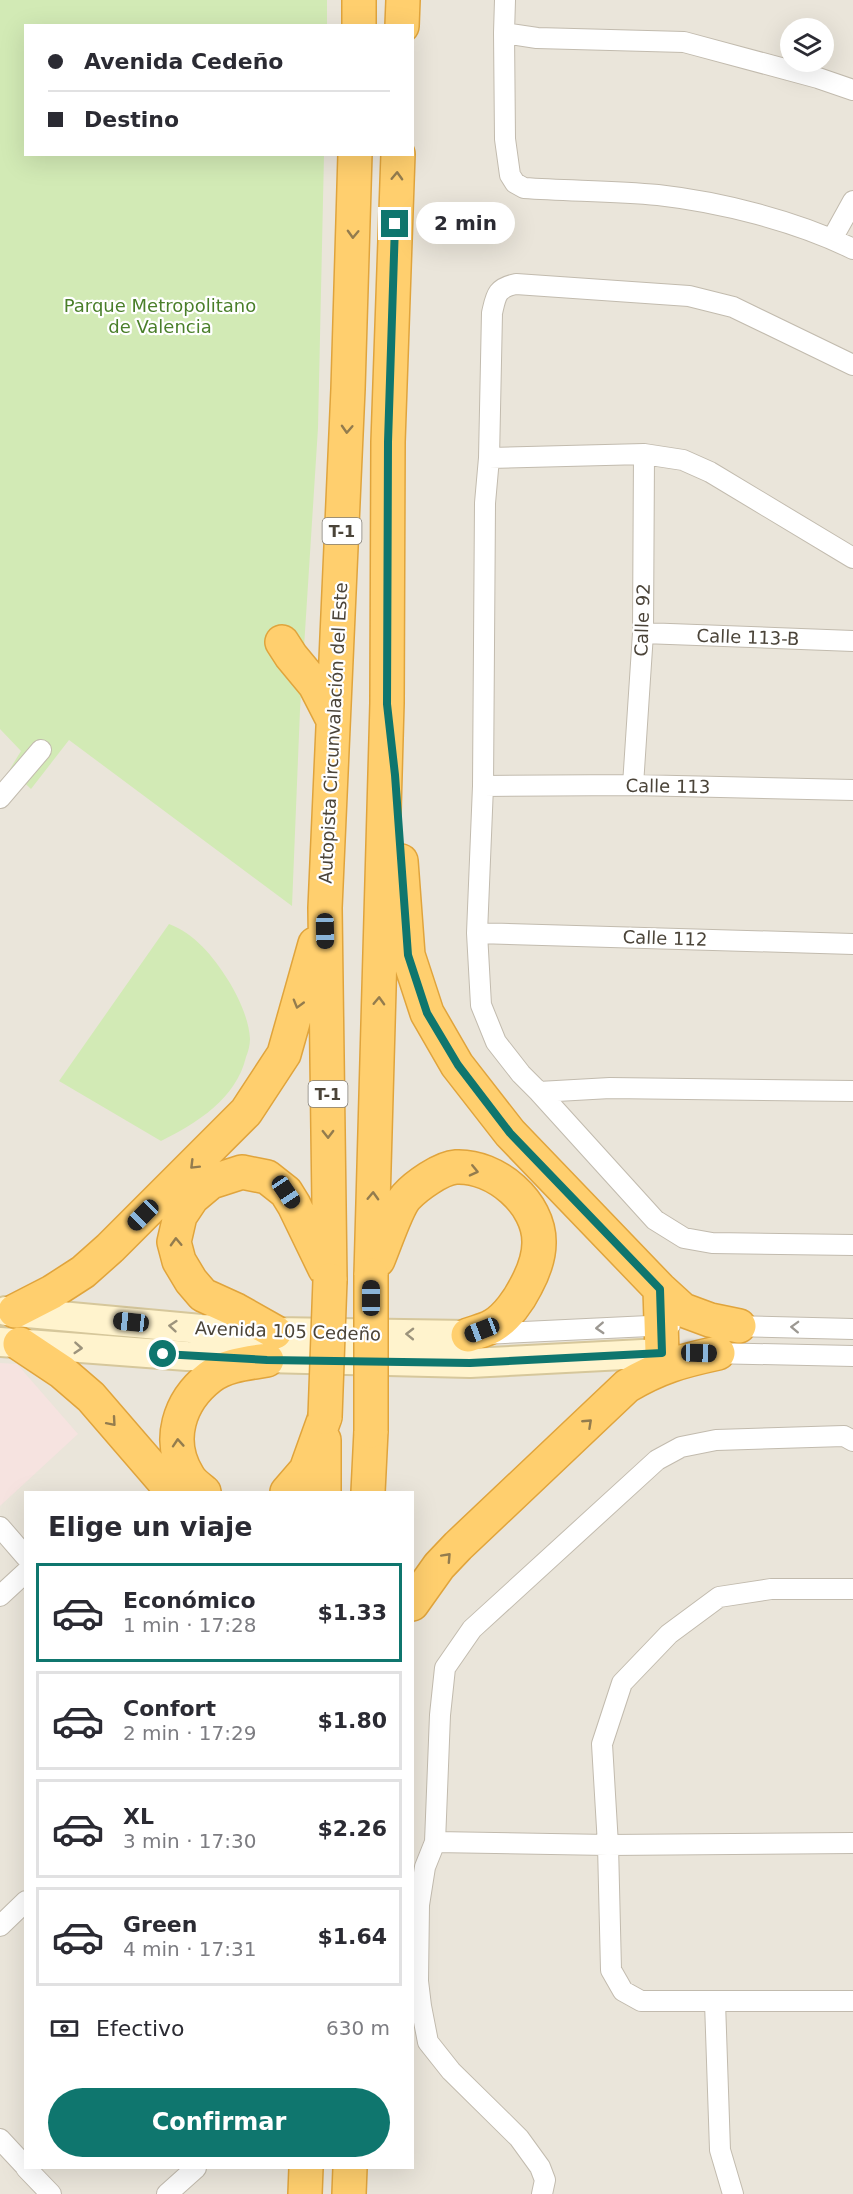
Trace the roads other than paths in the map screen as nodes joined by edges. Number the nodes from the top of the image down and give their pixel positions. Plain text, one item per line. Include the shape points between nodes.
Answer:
1 (359, 0) edge
2 (403, 0) edge
3 (505, 0) edge
4 (358, 24) edge
5 (402, 24) edge
6 (504, 33) junction
7 (853, 90) edge
8 (355, 156) edge
9 (398, 156) edge
10 (853, 201) edge
11 (832, 239) junction
12 (853, 249) edge
13 (853, 365) edge
14 (644, 454) junction
15 (489, 458) junction
16 (853, 558) edge
17 (338, 621) junction
18 (643, 633) junction
19 (853, 641) edge
20 (387, 704) junction
21 (333, 722) junction
22 (41, 750) dead end
23 (633, 785) junction
24 (483, 786) junction
25 (853, 790) edge
26 (0, 798) edge
27 (325, 908) junction
28 (477, 933) junction
29 (853, 944) edge
30 (853, 1091) edge
31 (539, 1092) junction
32 (853, 1245) edge
33 (371, 1275) junction
34 (330, 1280) junction
35 (660, 1289) junction
36 (7, 1311) edge
37 (740, 1326) junction
38 (853, 1329) edge
39 (468, 1335) junction
40 (661, 1339) junction
41 (10, 1343) edge
42 (271, 1346) junction
43 (718, 1353) junction
44 (853, 1356) edge
45 (325, 1418) junction
46 (853, 1441) edge
47 (172, 1491) edge
48 (203, 1491) edge
49 (288, 1491) edge
50 (324, 1491) edge
51 (368, 1491) edge
52 (0, 1527) edge
53 (24, 1555) edge
54 (24, 1574) edge
55 (853, 1588) edge
56 (0, 1596) edge
57 (414, 1601) edge
58 (435, 1842) junction
59 (853, 1843) edge
60 (608, 1845) junction
61 (24, 1903) edge
62 (0, 1926) edge
63 (853, 2001) edge
64 (715, 2002) junction
65 (0, 2139) edge
66 (24, 2165) edge
67 (28, 2169) edge
68 (195, 2169) edge
69 (306, 2169) edge
70 (350, 2169) edge
71 (51, 2194) edge
72 (167, 2194) edge
73 (305, 2194) edge
74 (349, 2194) edge
75 (542, 2194) edge
76 (733, 2194) edge

1 - 4 highway
2 - 5 highway
3 - 6 street
6 - 7 street via 537,38 684,42
6 - 11 street via 505,139 510,175 515,183 524,188 658,195 726,207
8 -> 17 highway, Autopista Circunvalación del Este / T-1
20 -> 9 highway, T-1 via 388,442
10 - 11 street
11 - 12 street
13 - 15 street via 734,307 689,296 506,286 497,294 492,313
14 - 15 street
14 - 16 street via 683,460 710,472
14 - 18 street, Calle 92
15 - 24 street via 483,588
17 - 21 highway, Autopista Circunvalación del Este / T-1
17 - 21 highway via 314,646 300,649 282,642 315,684
18 - 19 street, Calle 113-B
18 - 23 street, Calle 92
33 -> 20 highway, T-1
20 - 35 highway via 408,955 427,1013 458,1065 510,1133
21 - 27 highway, Autopista Circunvalación del Este / T-1
22 - 26 street
23 - 24 street, Calle 113
23 - 25 street, Calle 113
24 - 28 street
27 -> 34 highway, Autopista Circunvalación del Este / T-1
27 -> 36 highway via 284,1054 246,1112 83,1272 52,1292
28 - 29 street, Calle 112
28 - 31 street via 481,1005 496,1042
30 - 31 street via 610,1088
31 - 32 street via 655,1220 684,1238 711,1243
33 -> 39 highway via 405,1198 429,1177 455,1167 479,1171 509,1185 536,1223 540,1242 537,1261 510,1310 495,1325
33 - 51 highway, T-1, bridge
42 -> 34 highway via 236,1310 203,1295 179,1262 174,1242 180,1216 192,1198 211,1182 242,1172 267,1177 286,1192 294,1205
34 - 45 highway, Autopista Circunvalación del Este / T-1, bridge
35 - 37 highway via 683,1310
35 - 40 highway
42 -> 36 main road, Avenida 105 Cedeño via 201,1329
38 -> 37 street
37 - 40 street
40 -> 39 street
39 -> 42 main road, Avenida 105 Cedeño
40 - 42 main road via 470,1363
40 - 43 street
41 -> 42 main road via 187,1356
41 -> 47 highway via 62,1372 91,1397
48 -> 42 highway via 188,1477 177,1448 178,1422 189,1397 211,1376
43 - 44 street
57 -> 43 highway via 458,1546 627,1386 678,1361
45 - 49 highway via 306,1470
45 - 50 highway, Autopista Circunvalación del Este / T-1
46 - 58 street via 844,1436 716,1440 681,1447 657,1460 472,1629 445,1668
52 - 53 street
54 - 56 street
55 - 60 street via 771,1589 719,1598 669,1634 622,1683 602,1744
58 - 60 street
58 - 75 street via 425,1867 419,1905 418,1981 428,2042 451,2071 519,2138 545,2180
59 - 60 street
60 - 64 street via 611,1970 623,1991 641,2001
61 - 62 street
63 - 64 street
64 - 76 street via 720,2150
65 - 66 street
67 - 71 street
68 - 72 street
69 - 73 highway
70 - 74 highway

